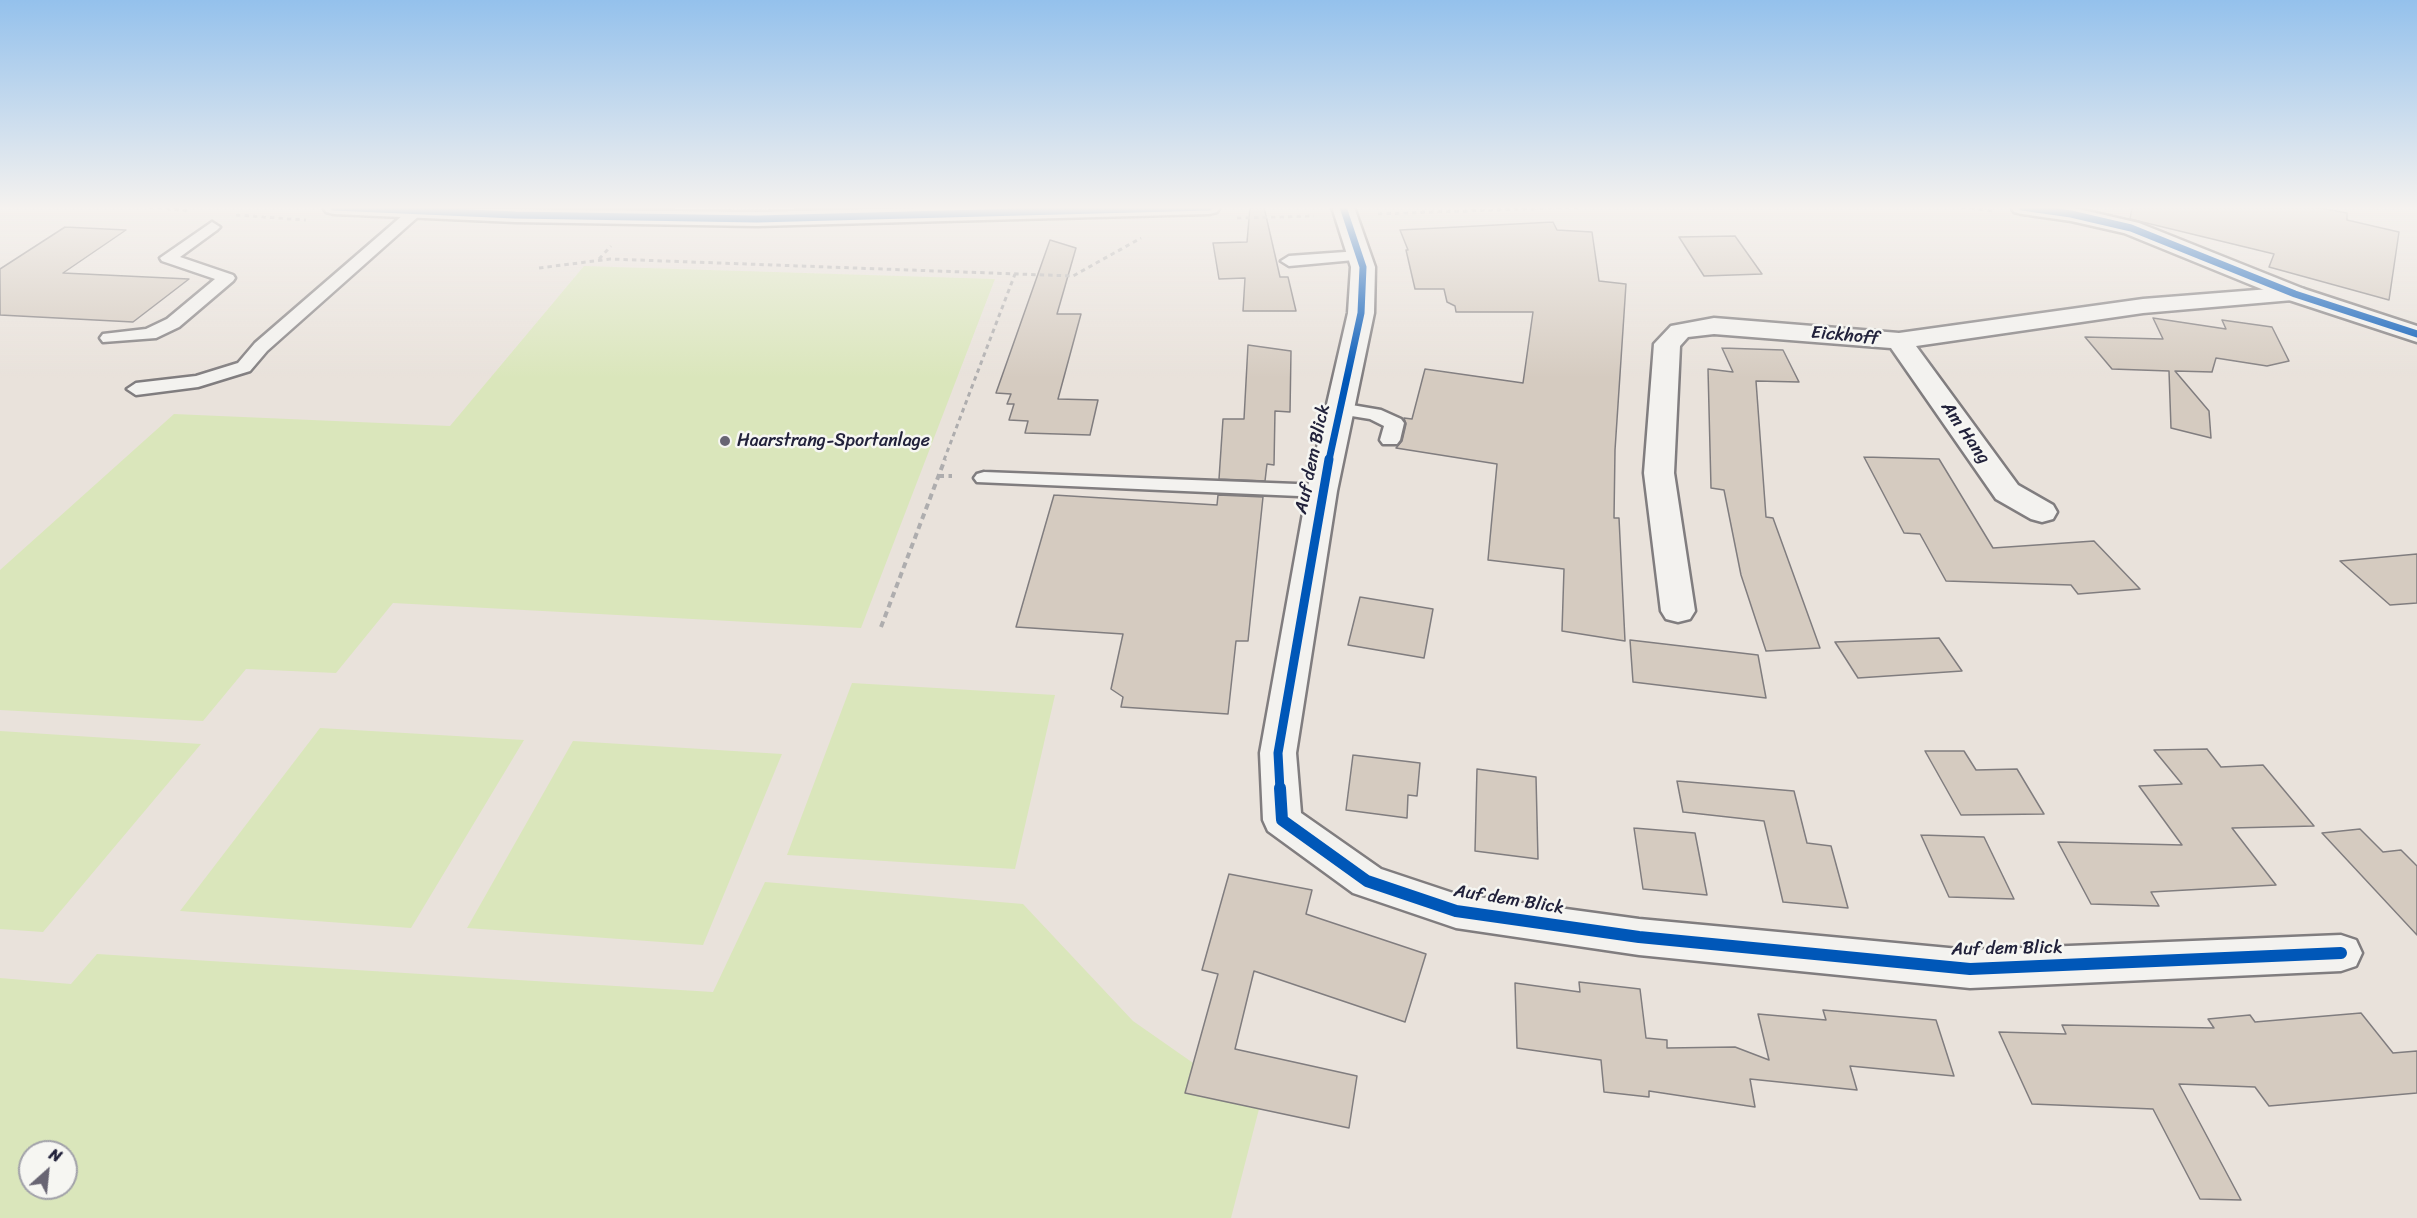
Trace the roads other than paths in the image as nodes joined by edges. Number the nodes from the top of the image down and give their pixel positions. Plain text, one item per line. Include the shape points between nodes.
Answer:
1 (185, 264) edge
2 (350, 264) edge
3 (1362, 264) edge
4 (2220, 264) edge
5 (2295, 294) junction
6 (2417, 334) edge
7 (109, 338) dead end
8 (1899, 341) junction
9 (136, 388) dead end
10 (1340, 408) junction
11 (1390, 440) dead end
12 (984, 478) dead end
13 (1322, 491) junction
14 (2042, 512) dead end
15 (1678, 611) dead end
16 (2341, 953) dead end

1 - 7 lane via 227,278 173,323 150,334
2 - 9 lane via 244,367 198,381
3 - 10 street, Auf dem Blick via 1361,314
4 - 5 street
5 - 6 street
5 - 8 street, Eickhoff via 2143,306
8 - 14 street, Am Hang via 2007,492
8 - 15 street, Eickhoff via 1714,326 1680,331 1667,345 1659,473
10 - 11 lane via 1374,414 1394,423
10 - 13 street, Auf dem Blick
12 - 13 lane
13 - 16 street, Auf dem Blick via 1278,753 1282,820 1367,881 1456,911 1639,937 1970,969

